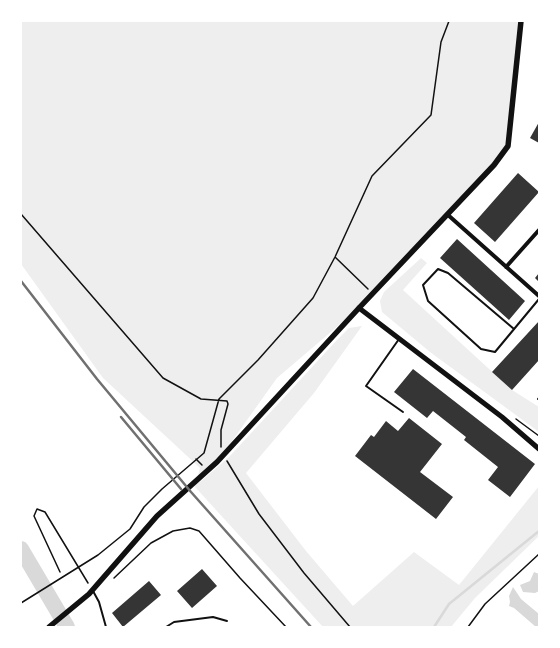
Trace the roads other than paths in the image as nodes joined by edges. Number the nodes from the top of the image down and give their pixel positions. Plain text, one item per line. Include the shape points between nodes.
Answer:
1 (521, 21) edge
2 (448, 214) junction
3 (539, 230) edge
4 (506, 267) junction
5 (539, 297) edge
6 (359, 308) junction
7 (514, 329) junction
8 (399, 338) junction
9 (404, 412) dead end
10 (539, 449) edge
11 (92, 590) junction
12 (227, 621) dead end
13 (49, 627) edge
14 (106, 627) edge
15 (166, 627) edge

1 - 2 main road via 508,146 494,165
2 - 4 street
2 - 6 main road
3 - 4 street
4 - 5 street
5 - 7 lane
6 - 8 street
6 - 11 main road via 217,462 157,516
7 - 7 lane via 495,352 481,349 428,301 423,285 438,269 448,273
8 - 9 lane via 366,386
8 - 10 street via 502,417
11 - 13 main road
11 - 14 lane via 99,602
12 - 15 lane via 213,617 174,622

